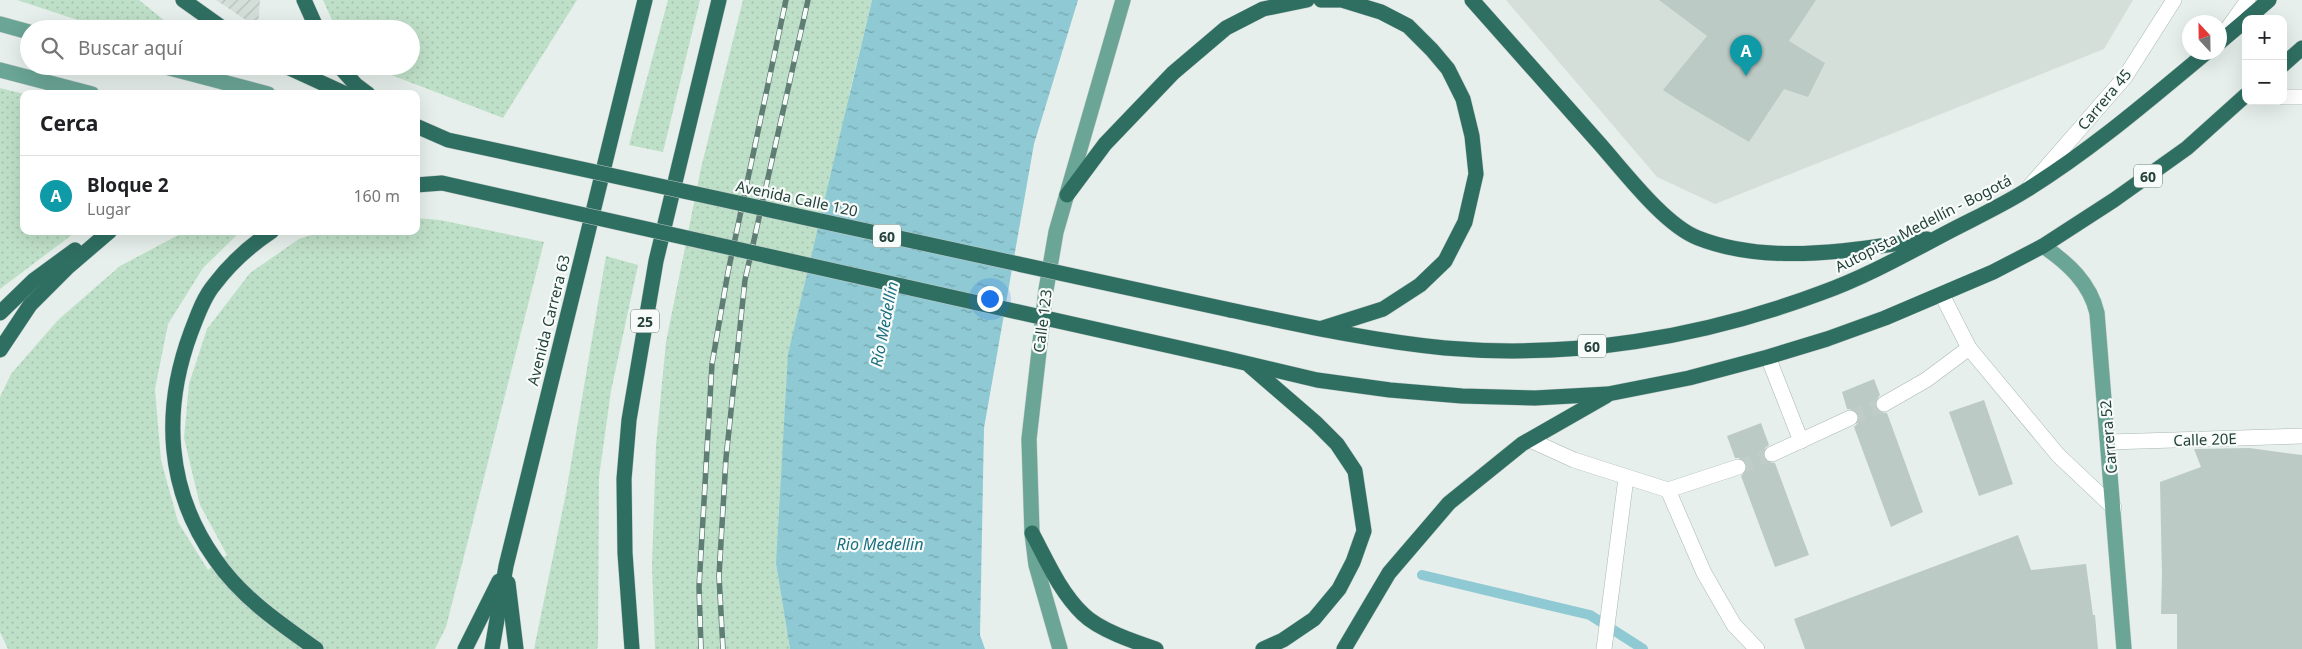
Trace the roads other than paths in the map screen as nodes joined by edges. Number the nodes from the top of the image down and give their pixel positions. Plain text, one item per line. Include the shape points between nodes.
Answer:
1 (184, 0) edge
2 (304, 0) edge
3 (719, 0) edge
4 (1123, 0) edge
5 (1307, 0) edge
6 (1321, 0) edge
7 (1472, 0) edge
8 (2174, 0) edge
9 (2248, 0) edge
10 (2269, 0) edge
11 (640, 3) edge
12 (2251, 15) edge
13 (212, 20) edge
14 (313, 20) edge
15 (2242, 22) edge
16 (0, 24) edge
17 (20, 30) edge
18 (2227, 31) edge
19 (2227, 35) edge
20 (2302, 48) edge
21 (2302, 59) edge
22 (2198, 60) edge
23 (2287, 62) edge
24 (2287, 64) edge
25 (0, 70) edge
26 (196, 75) edge
27 (305, 75) edge
28 (347, 75) edge
29 (77, 90) edge
30 (253, 90) edge
31 (337, 90) edge
32 (363, 90) edge
33 (2287, 97) edge
34 (2302, 97) edge
35 (2242, 99) edge
36 (420, 126) edge
37 (420, 133) edge
38 (448, 140) junction
39 (420, 179) edge
40 (442, 184) junction
41 (420, 185) edge
42 (2025, 192) junction
43 (1067, 195) junction
44 (102, 235) edge
45 (104, 235) edge
46 (267, 235) edge
47 (1938, 237) junction
48 (2043, 246) junction
49 (1942, 295) junction
50 (1230, 310) joint
51 (0, 313) edge
52 (1320, 329) junction
53 (1969, 348) junction
54 (0, 350) edge
55 (1768, 357) junction
56 (1247, 364) junction
57 (1608, 394) junction
58 (1884, 404) tunnel mouth
59 (1850, 418) tunnel mouth
60 (2302, 436) edge
61 (1530, 440) junction
62 (1801, 441) junction
63 (2109, 442) junction
64 (1772, 454) tunnel mouth
65 (1738, 467) tunnel mouth
66 (1626, 478) junction
67 (1668, 490) junction
68 (2114, 508) junction
69 (1032, 533) junction
70 (506, 566) junction
71 (629, 613) junction
72 (316, 649) edge
73 (466, 649) edge
74 (492, 649) edge
75 (516, 649) edge
76 (621, 649) edge
77 (632, 649) edge
78 (1060, 649) edge
79 (1156, 649) edge
80 (1263, 649) edge
81 (1344, 649) edge
82 (1605, 649) edge
83 (1757, 649) edge
84 (2124, 649) edge

1 - 13 highway
2 - 14 highway
3 - 71 highway, 25 via 656,261 629,420 624,479 624,553
4 - 43 main road, Calle 123
5 - 43 highway via 1262,9 1226,28 1173,73 1106,144
6 - 52 highway via 1342,0 1381,12 1408,26 1432,50 1448,70 1463,99 1472,136 1476,174 1465,222 1445,261 1420,285 1383,309
7 - 47 highway via 1643,194 1677,226 1697,238 1732,249 1769,254 1865,249
8 - 42 street, Carrera 45 via 2125,77
9 - 18 street
10 - 12 highway
11 - 70 highway, Avenida Carrera 63
15 - 19 highway
16 - 17 main road
20 - 23 highway
21 - 24 street
22 - 42 highway, Autopista Medellín - Bogotá / 60 via 2112,132
25 - 29 main road
26 - 30 main road
27 - 31 highway
28 - 32 highway
33 - 34 street
35 - 48 highway, 60 via 2187,148
36 - 38 highway
37 - 38 main road, Avenida Calle 120
38 - 50 highway, Avenida Calle 120 / 60, bridge
39 - 40 highway
40 - 41 highway
40 - 56 highway, 60, bridge
42 - 47 highway, Autopista Medellín - Bogotá / 60
43 - 69 main road, Calle 123 via 1056,232 1046,290 1029,439
44 - 51 highway via 70,253 34,280
45 - 54 highway via 30,305
46 - 72 highway via 240,257 213,286 198,315 184,352 173,397 171,429 174,458 198,530 214,558 240,591
47 - 52 highway, Autopista Medellín - Bogotá / 60 via 1882,267 1814,296 1762,314 1637,342 1510,351 1391,342
48 - 49 highway, 60
48 - 63 main road, Carrera 52 via 2080,278 2094,302
49 - 53 street
49 - 55 highway, 60 via 1827,339
50 - 52 highway, Autopista Medellín - Bogotá / 60
53 - 58 street via 1926,380
53 - 68 street via 2058,455
55 - 57 highway, 60 via 1689,378
55 - 62 street
56 - 57 highway, 60 via 1317,380 1462,396 1535,398
56 - 80 highway via 1337,444 1355,471 1364,531 1354,562 1339,589 1314,619
57 - 61 highway
59 - 62 street
60 - 63 street, Calle 20E
61 - 66 street
61 - 81 highway via 1449,503 1390,574
62 - 64 street
63 - 68 main road, Carrera 52
65 - 67 street
66 - 67 street
66 - 82 street
67 - 83 street via 1704,573 1734,625
68 - 84 main road, Carrera 52
69 - 78 main road, Calle 123 via 1036,565
69 - 79 highway via 1066,594 1084,616 1126,639
70 - 73 highway
70 - 74 highway, Avenida Carrera 63
70 - 75 highway
71 - 76 highway
71 - 77 highway, 25

